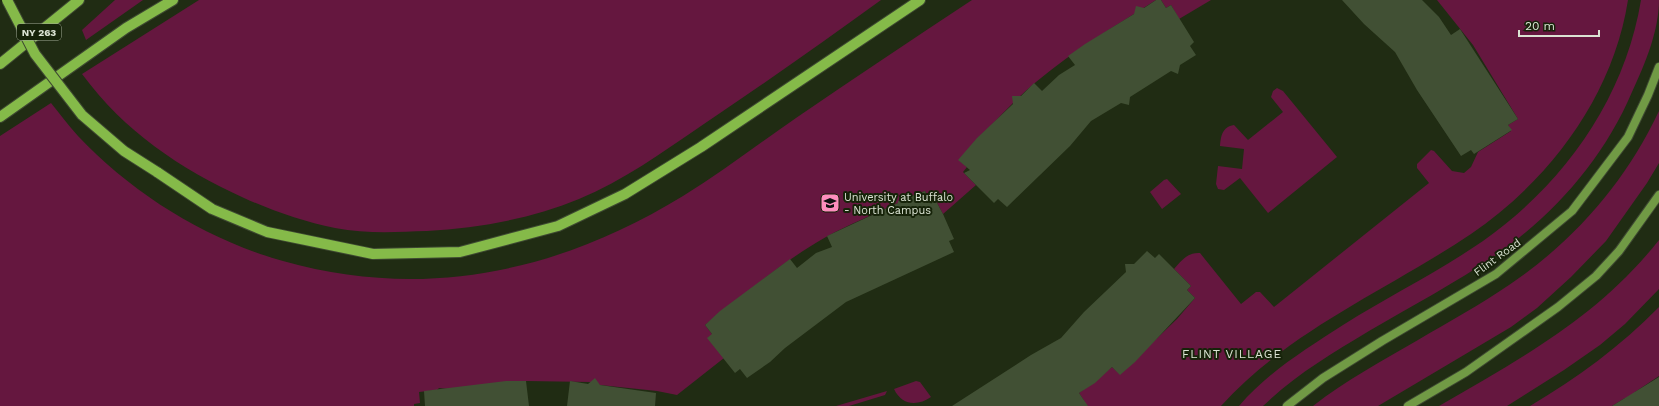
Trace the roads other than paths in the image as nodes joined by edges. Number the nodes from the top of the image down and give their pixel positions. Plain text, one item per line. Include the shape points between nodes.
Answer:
1 (6, 0) edge
2 (78, 0) edge
3 (173, 0) edge
4 (920, 0) edge
5 (0, 64) edge
6 (1659, 67) edge
7 (0, 116) edge
8 (1659, 195) edge
9 (1287, 406) edge
10 (1408, 406) edge

1 - 4 main road, bridge via 35,54 82,115 124,151 212,209 267,232 373,254 460,252 558,226 625,194 701,147
2 - 5 main road, NY 263
3 - 7 main road via 126,28
6 - 9 street, Flint Road via 1628,137 1572,211 1496,274 1323,378
8 - 10 street via 1619,250 1596,276 1558,307 1466,372

